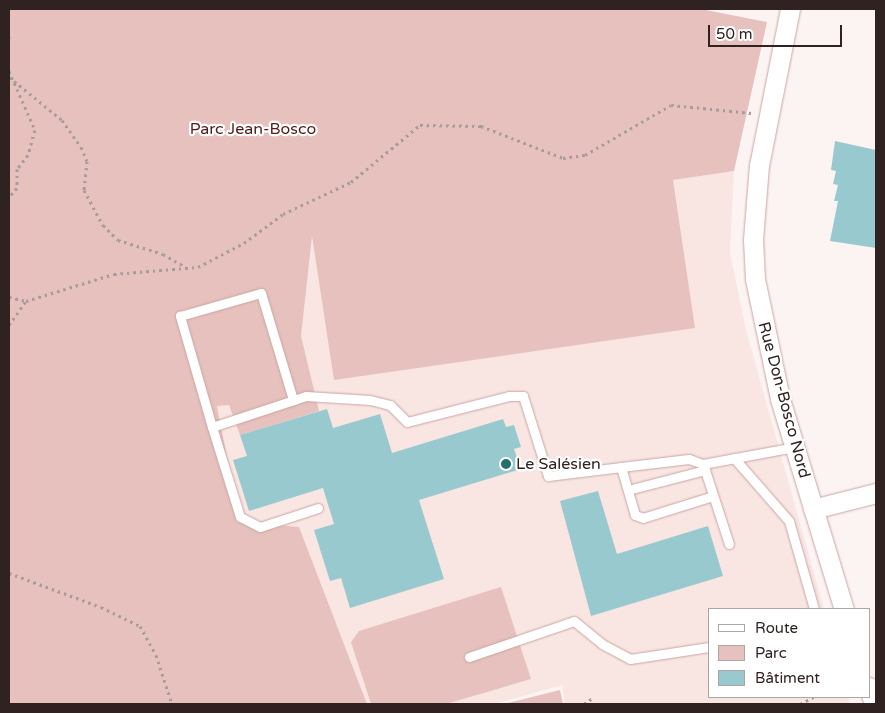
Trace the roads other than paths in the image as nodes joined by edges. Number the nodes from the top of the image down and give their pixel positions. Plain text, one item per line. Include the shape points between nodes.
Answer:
1 (790, 9) edge
2 (293, 400) junction
3 (212, 427) junction
4 (794, 447) junction
5 (734, 458) junction
6 (622, 466) junction
7 (704, 467) junction
8 (628, 490) junction
9 (876, 493) edge
10 (713, 496) junction
11 (318, 508) dead end
12 (813, 509) junction
13 (729, 544) dead end
14 (814, 608) edge
15 (841, 608) edge
16 (708, 647) edge
17 (469, 656) dead end
18 (870, 690) edge
19 (874, 704) edge

1 - 4 street, Rue Don-Bosco Nord via 754,205 755,279 768,351
2 - 3 lane
2 - 3 lane via 261,293 180,316
2 - 6 lane via 306,396 370,400 390,405 408,422 508,396 523,396 548,476
3 - 11 lane via 240,517 260,527
4 - 5 lane
4 - 12 street, Rue Don-Bosco Nord
5 - 7 lane
5 - 14 lane via 789,521
6 - 7 lane via 689,459
6 - 8 lane
7 - 8 lane
7 - 10 lane
8 - 10 lane via 635,516 643,518
9 - 12 street
10 - 13 lane
12 - 15 street, Rue Don-Bosco Nord
16 - 17 lane via 630,659 602,644 574,622
18 - 19 street

